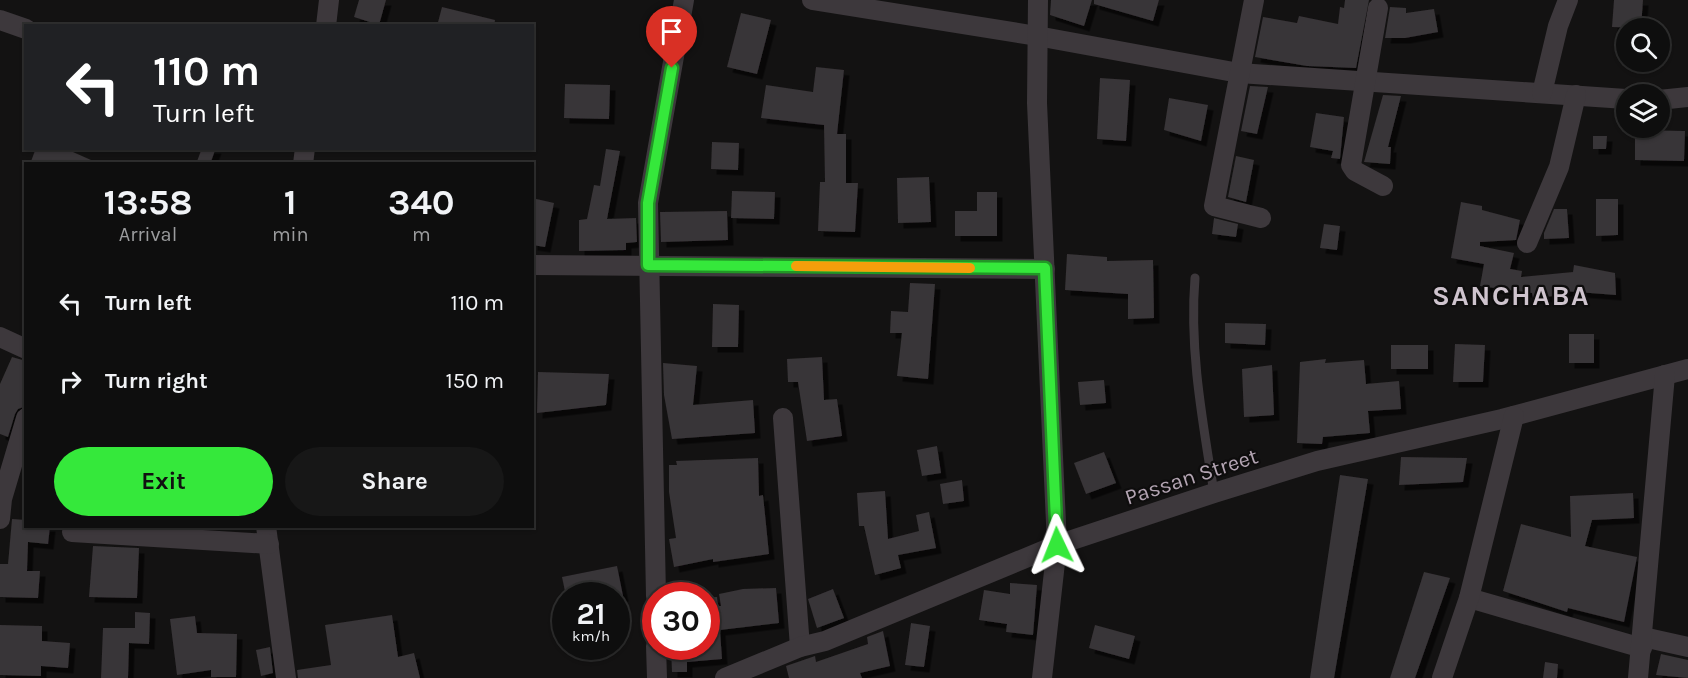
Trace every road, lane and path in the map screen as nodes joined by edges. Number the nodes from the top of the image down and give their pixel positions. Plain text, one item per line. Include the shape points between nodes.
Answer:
1 (330, 0) edge
2 (684, 0) edge
3 (812, 0) edge
4 (1038, 0) edge
5 (1254, 0) edge
6 (1568, 0) edge
7 (1378, 9) dead end
8 (0, 20) edge
9 (326, 24) edge
10 (24, 28) edge
11 (1037, 36) junction
12 (1239, 73) junction
13 (1368, 81) junction
14 (1542, 93) junction
15 (1576, 95) junction
16 (1688, 97) edge
17 (1616, 98) edge
18 (1670, 99) edge
19 (1383, 186) dead end
20 (1261, 218) dead end
21 (1527, 243) dead end
22 (534, 265) edge
23 (648, 265) junction
24 (1045, 268) junction
25 (1195, 278) dead end
26 (0, 337) edge
27 (24, 348) edge
28 (1688, 369) edge
29 (1665, 375) junction
30 (1514, 416) junction
31 (783, 418) dead end
32 (24, 425) edge
33 (1214, 493) junction
34 (0, 519) edge
35 (72, 532) dead end
36 (268, 535) edge
37 (1057, 545) junction
38 (656, 582) edge
39 (1469, 598) junction
40 (1643, 643) junction
41 (800, 647) junction
42 (1688, 647) edge
43 (656, 660) edge
44 (286, 678) edge
45 (657, 678) edge
46 (726, 678) edge
47 (1042, 678) edge
48 (1442, 678) edge
49 (1638, 678) edge

1 - 9 street
2 - 23 street via 648,203
3 - 11 street
4 - 11 street
5 - 12 street
6 - 14 street
7 - 13 street
8 - 10 street
11 - 12 street
11 - 24 street via 1036,103
12 - 13 street
12 - 20 street via 1214,206
13 - 14 street
13 - 19 street via 1351,165 1354,171
14 - 15 street
15 - 17 street
15 - 21 street via 1559,167
16 - 18 street
22 - 23 street
23 - 24 street
23 - 38 street
24 - 37 street
25 - 33 lane via 1193,332
26 - 27 street
28 - 29 street, Passan Street
29 - 30 street, Passan Street
29 - 40 street
30 - 33 street, Passan Street via 1317,461
30 - 39 street
31 - 41 street
32 - 34 street
33 - 37 street, Passan Street
35 - 36 street
36 - 44 street
37 - 41 street, Passan Street via 825,641
37 - 47 street
39 - 40 street
39 - 48 street
40 - 42 street
40 - 49 street
41 - 46 street, Passan Street
43 - 45 street

